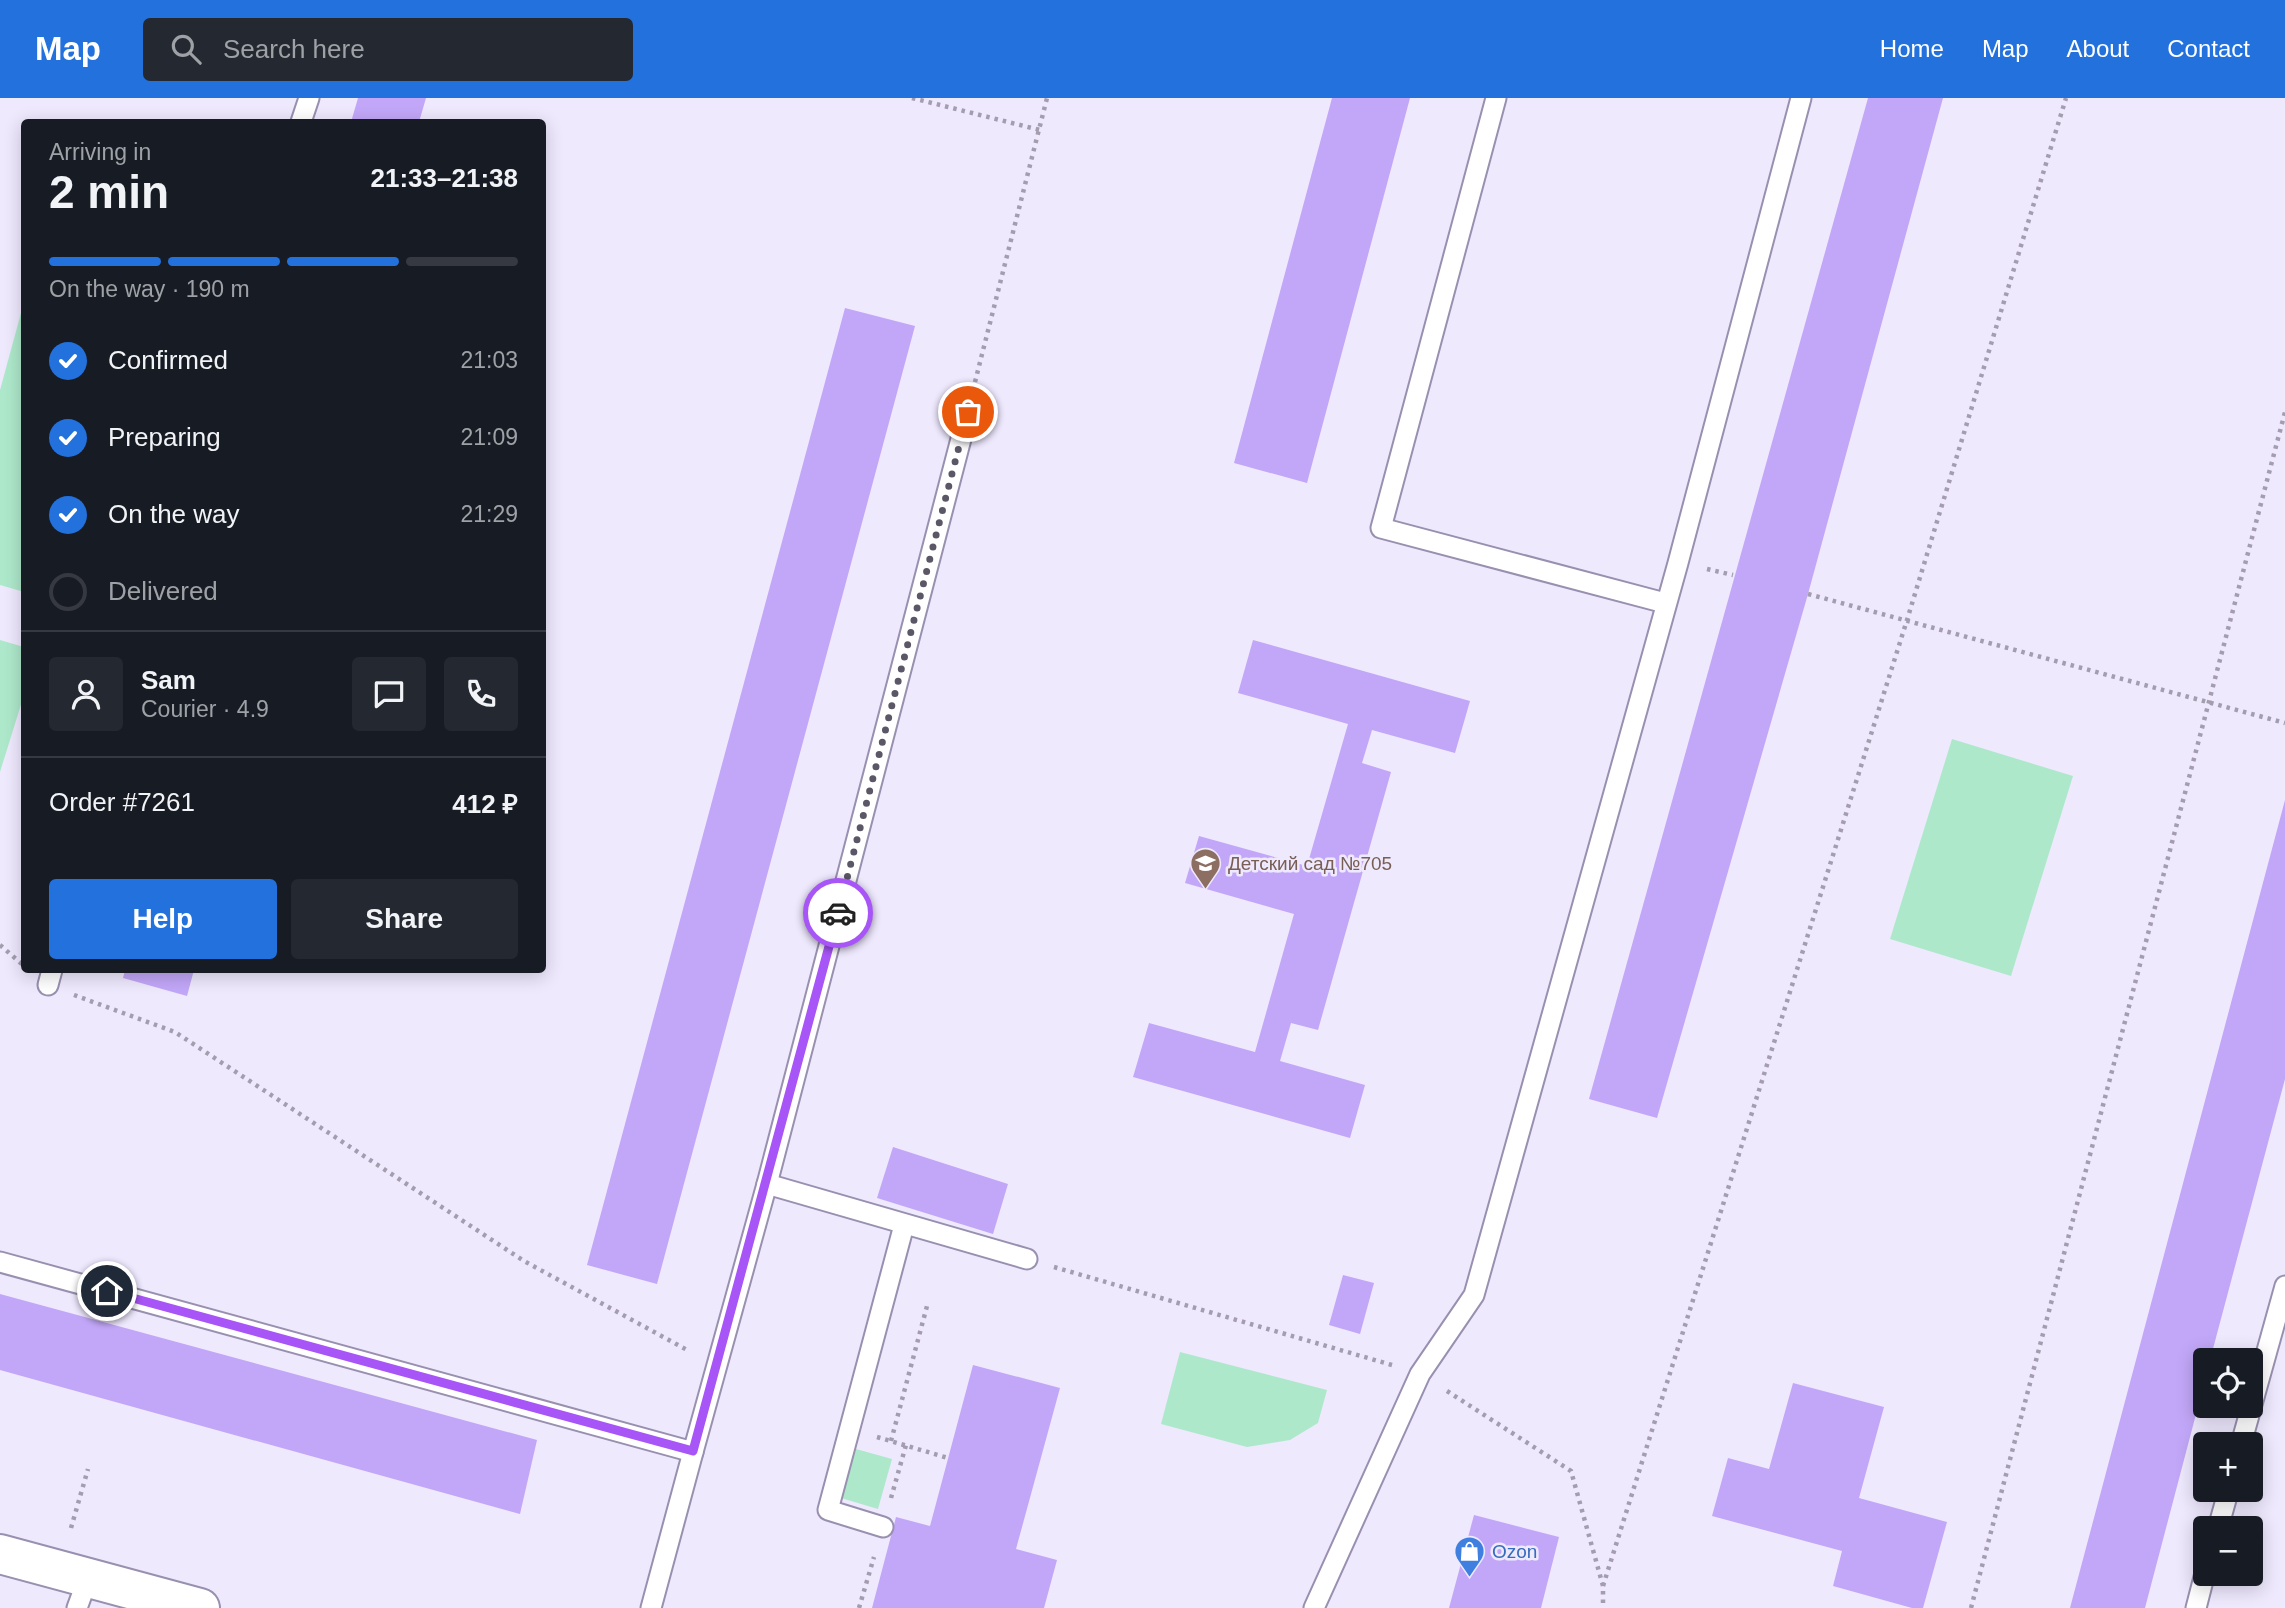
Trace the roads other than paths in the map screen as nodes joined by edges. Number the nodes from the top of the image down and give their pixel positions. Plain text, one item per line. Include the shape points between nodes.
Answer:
1 (309, 98) edge
2 (1496, 98) edge
3 (1801, 98) edge
4 (302, 119) edge
5 (968, 412) road end
6 (1665, 603) junction
7 (767, 1184) junction
8 (904, 1225) junction
9 (1027, 1259) road end
10 (0, 1262) edge
11 (2285, 1286) edge
12 (2244, 1432) edge
13 (693, 1451) junction
14 (883, 1527) road end
15 (0, 1554) edge
16 (2202, 1586) edge
17 (83, 1593) edge
18 (201, 1608) edge
19 (651, 1608) edge
20 (1314, 1608) edge
21 (2196, 1608) edge

1 - 4 lane
2 - 6 lane via 1381,528
3 - 6 lane
5 - 7 lane
6 - 20 lane via 1474,1295 1420,1374
7 - 8 lane
7 - 13 lane
8 - 9 lane
8 - 14 lane via 828,1510
10 - 13 lane
11 - 12 lane
13 - 19 lane
15 - 17 street
16 - 21 lane
17 - 18 street

